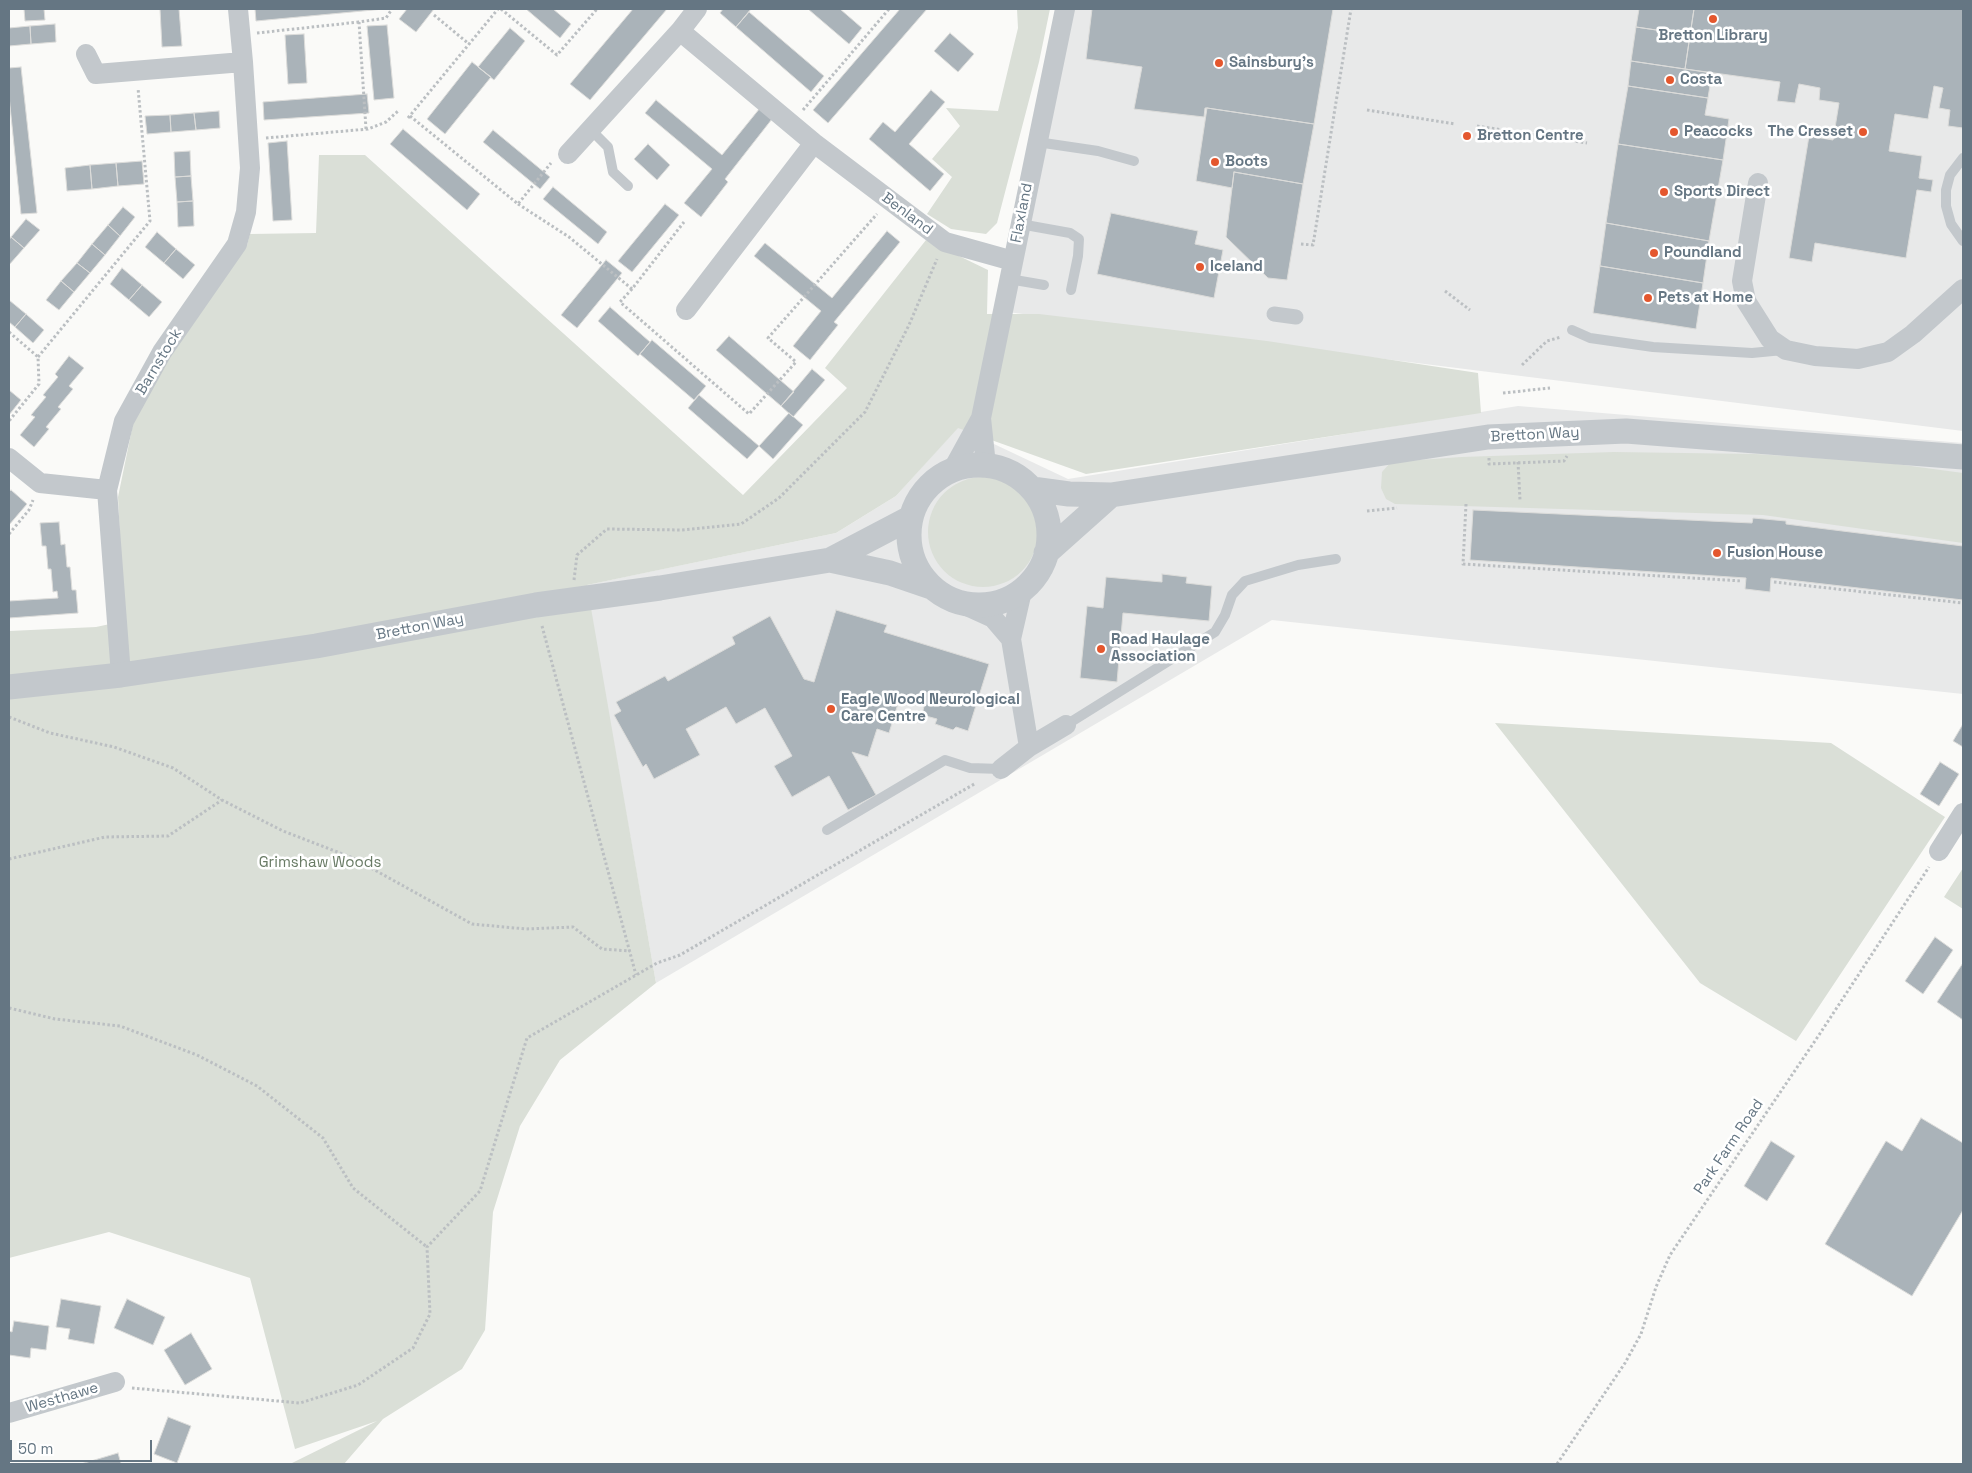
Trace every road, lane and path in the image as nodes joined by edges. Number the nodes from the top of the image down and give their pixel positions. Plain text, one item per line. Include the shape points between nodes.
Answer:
1 (238, 9) edge
2 (392, 9) edge
3 (499, 9) edge
4 (597, 9) edge
5 (697, 9) edge
6 (889, 9) edge
7 (1065, 9) edge
8 (1351, 9) edge
9 (434, 15) dead end
10 (359, 22) junction
11 (680, 31) junction
12 (240, 34) junction
13 (469, 44) junction
14 (86, 54) dead end
15 (243, 62) junction
16 (136, 71) junction
17 (1368, 110) dead end
18 (398, 111) dead end
19 (791, 123) junction
20 (1456, 124) dead end
21 (1477, 126) dead end
22 (366, 129) junction
23 (591, 130) junction
24 (248, 140) junction
25 (1037, 142) junction
26 (814, 143) junction
27 (1586, 143) dead end
28 (570, 152) joint
29 (1963, 158) edge
30 (1134, 161) dead end
31 (1758, 183) dead end
32 (628, 186) dead end
33 (889, 200) junction
34 (518, 204) junction
35 (684, 222) dead end
36 (1020, 224) junction
37 (1963, 241) edge
38 (944, 242) junction
39 (1301, 244) dead end
40 (1011, 270) junction
41 (1044, 285) dead end
42 (632, 289) junction
43 (1963, 289) edge
44 (1071, 290) dead end
45 (1446, 291) dead end
46 (686, 310) dead end
47 (1470, 310) dead end
48 (1274, 314) dead end
49 (1296, 317) dead end
50 (9, 332) edge
51 (1568, 333) joint
52 (1786, 350) junction
53 (38, 357) junction
54 (1522, 365) dead end
55 (1550, 388) dead end
56 (1503, 393) dead end
57 (981, 418) junction
58 (9, 421) edge
59 (1963, 457) edge
60 (9, 458) edge
61 (1518, 462) dead end
62 (986, 465) junction
63 (953, 469) junction
64 (40, 483) junction
65 (1032, 489) junction
66 (107, 490) junction
67 (1111, 495) junction
68 (1520, 500) dead end
69 (1466, 504) dead end
70 (1397, 508) dead end
71 (1367, 511) dead end
72 (910, 518) junction
73 (9, 534) edge
74 (1046, 553) junction
75 (1336, 559) dead end
76 (830, 560) junction
77 (1742, 581) dead end
78 (1774, 582) dead end
79 (931, 587) junction
80 (1022, 591) junction
81 (572, 600) junction
82 (960, 603) junction
83 (1963, 603) edge
84 (536, 605) junction
85 (1011, 639) junction
86 (121, 675) junction
87 (9, 687) edge
88 (9, 716) edge
89 (1066, 725) joint
90 (1029, 746) junction
91 (1001, 769) junction
92 (222, 800) junction
93 (1963, 813) edge
94 (827, 830) dead end
95 (1938, 851) joint
96 (9, 860) edge
97 (630, 951) junction
98 (636, 975) junction
99 (9, 1008) edge
100 (427, 1247) junction
101 (115, 1382) joint
102 (9, 1413) edge
103 (1557, 1464) edge

1 - 12 street, Barnstock
2 - 10 path via 386,18
3 - 4 path via 557,55
3 - 13 path
5 - 11 street
6 - 19 path
7 - 25 street, Flaxland
8 - 39 path via 1314,246
9 - 13 path
10 - 12 path
10 - 22 path
11 - 19 street, Benland
11 - 23 street
12 - 15 street, Barnstock
13 - 34 path via 409,117
14 - 16 street via 96,74
15 - 16 street
15 - 24 street, Barnstock
16 - 53 path via 150,221
17 - 20 path
18 - 22 path via 386,122
19 - 26 street, Benland
21 - 27 path
22 - 24 path
23 - 28 street
23 - 32 lane via 608,147 613,172
24 - 66 street, Barnstock via 250,168 246,212 238,244 162,352 124,421
25 - 30 lane via 1098,151
25 - 36 street, Flaxland
26 - 33 street, Benland
26 - 46 street
28 - 34 path via 562,150
29 - 37 lane via 1950,175 1946,206 1951,224
31 - 52 street via 1742,281 1746,301 1756,319 1770,339
33 - 38 street, Benland
33 - 42 path via 768,338 796,362 749,414 620,302
34 - 42 path via 569,238
35 - 42 path
36 - 40 street, Flaxland
36 - 44 lane via 1070,233 1079,239
38 - 40 street, Benland
38 - 81 path via 909,324 865,412 779,498 741,524 682,530 607,530 577,554
40 - 41 lane
40 - 57 street, Flaxland
43 - 52 street via 1888,352 1858,358 1815,356
45 - 47 path
48 - 49 street
50 - 53 path
51 - 52 lane via 1653,347 1752,353
51 - 54 path via 1547,341
53 - 58 path via 39,384
55 - 56 path
57 - 62 street, Flaxland
57 - 63 street, Flaxland
59 - 67 street, Bretton Way via 1626,431 1525,434 1371,454
60 - 64 street
61 - 68 path
62 - 63 street
62 - 65 street via 1019,477
63 - 72 street via 926,488
64 - 66 street
64 - 73 path via 29,510
65 - 67 street, Bretton Way
65 - 74 street via 1043,505 1048,524
66 - 86 street, Barnstock
67 - 74 street
69 - 77 path via 1463,564
70 - 71 path
72 - 76 street, Bretton Way
72 - 79 street via 911,555
74 - 80 street via 1034,578
75 - 89 lane via 1245,581 1232,595 1214,632
76 - 79 street, Bretton Way via 890,572
76 - 81 street, Bretton Way
78 - 83 path
79 - 82 street
80 - 82 street via 1004,601 982,606
80 - 85 street
81 - 84 street, Bretton Way
82 - 85 street via 993,618
84 - 86 street, Bretton Way via 316,646
84 - 97 path
85 - 90 street
86 - 87 street, Bretton Way
88 - 92 path via 50,733 114,747 172,768
89 - 90 street
90 - 91 street
91 - 94 lane via 970,768 945,760
91 - 98 path via 680,955
92 - 96 path via 168,836 105,837
92 - 97 path via 284,831 353,858 472,924 526,929 573,927 602,949
93 - 95 street
95 - 103 path, Park Farm Road via 1819,1036 1670,1255 1641,1334 1625,1364
97 - 98 path
98 - 100 path via 527,1038 480,1191
99 - 100 path via 55,1019 120,1026 197,1055 257,1086 323,1138 353,1188
100 - 101 path via 430,1314 413,1348 358,1385 300,1403 129,1388
101 - 102 street, Westhawe

